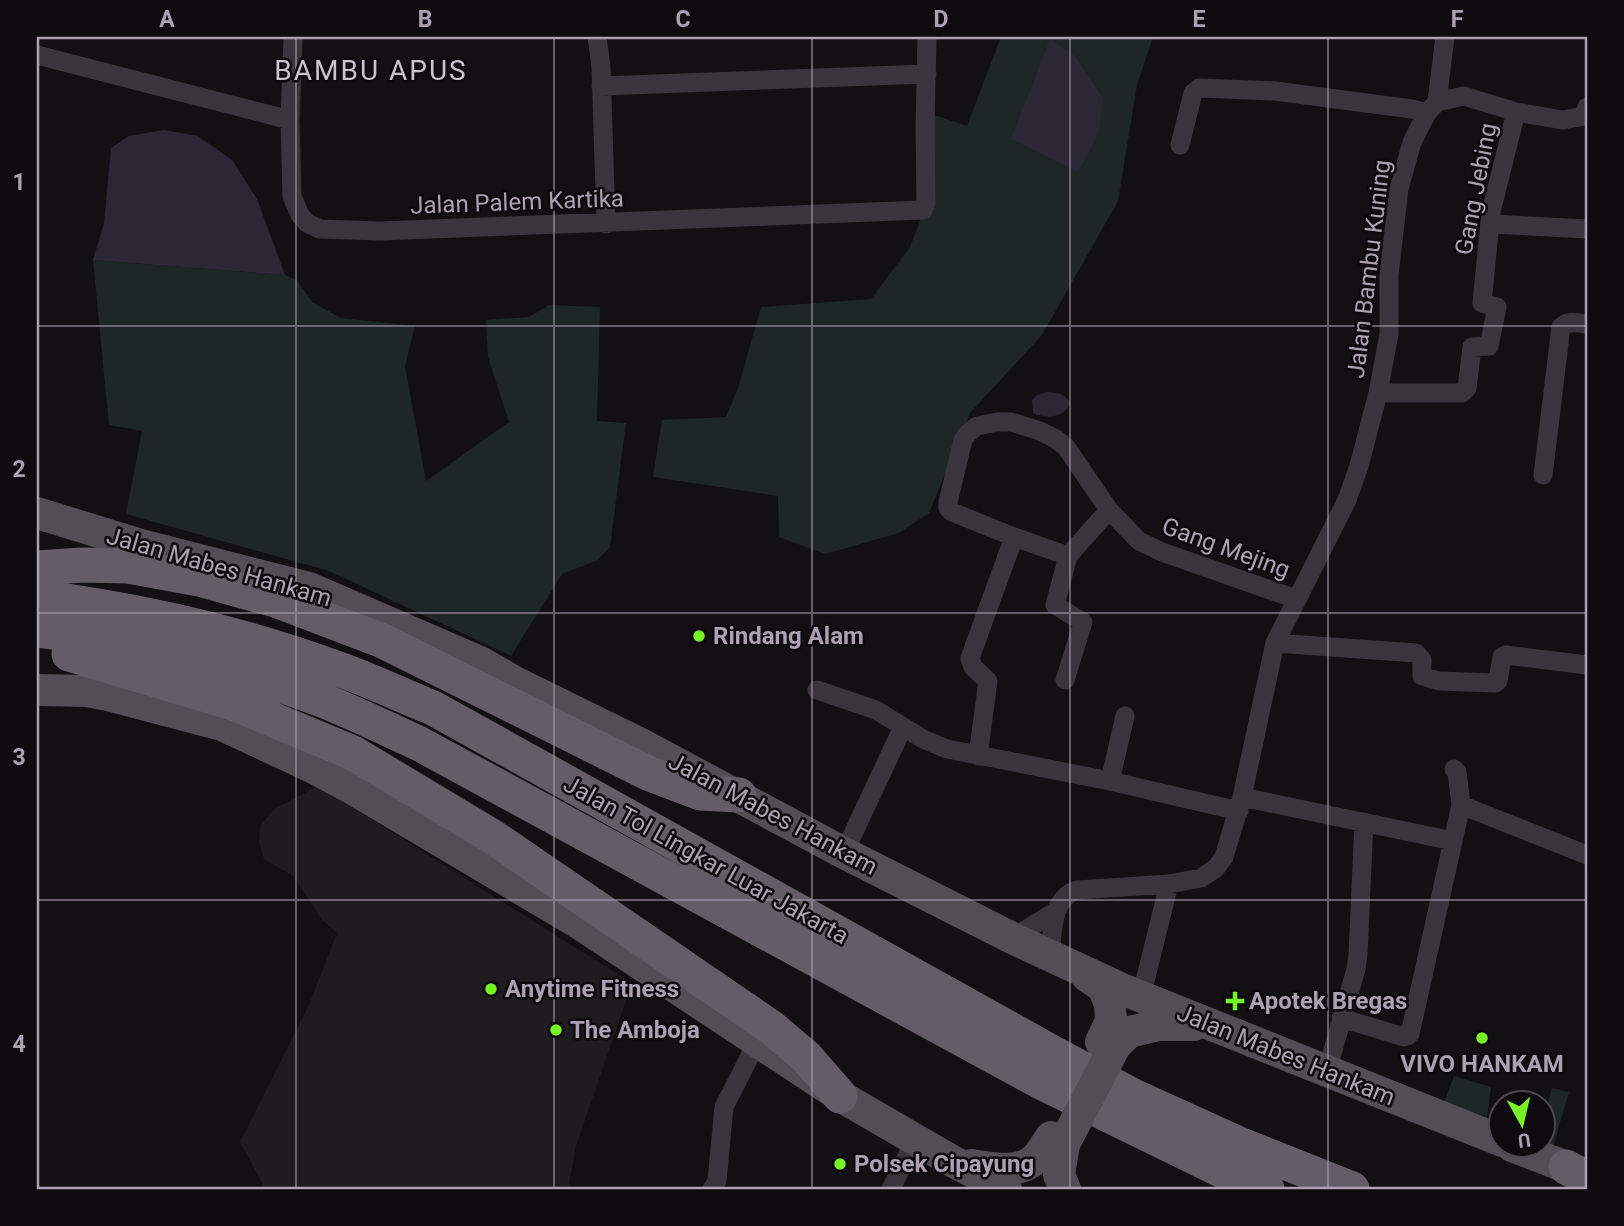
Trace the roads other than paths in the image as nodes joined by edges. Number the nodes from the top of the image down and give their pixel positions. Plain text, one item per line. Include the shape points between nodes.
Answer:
1 (293, 37) edge
2 (595, 37) edge
3 (927, 37) edge
4 (1445, 37) edge
5 (37, 55) edge
6 (927, 74) junction
7 (601, 86) junction
8 (1432, 107) junction
9 (1516, 112) junction
10 (1586, 114) edge
11 (290, 120) junction
12 (1181, 145) dead end
13 (606, 224) junction
14 (1490, 224) junction
15 (1587, 229) edge
16 (1587, 324) edge
17 (1378, 393) junction
18 (1543, 475) dead end
19 (1109, 510) junction
20 (37, 513) edge
21 (1014, 537) junction
22 (1068, 556) junction
23 (37, 568) edge
24 (37, 597) edge
25 (1296, 600) junction
26 (37, 630) edge
27 (1275, 643) junction
28 (37, 644) edge
29 (1587, 665) edge
30 (1065, 680) dead end
31 (37, 690) edge
32 (817, 690) dead end
33 (1125, 716) dead end
34 (903, 727) junction
35 (978, 756) junction
36 (1454, 769) dead end
37 (1110, 781) junction
38 (739, 795) junction
39 (1240, 804) junction
40 (1461, 805) junction
41 (1364, 822) junction
42 (1453, 841) junction
43 (844, 853) junction
44 (1587, 856) edge
45 (1169, 884) junction
46 (1055, 912) junction
47 (1012, 938) junction
48 (1062, 961) junction
49 (1140, 997) junction
50 (1341, 1018) junction
51 (1210, 1025) junction
52 (758, 1043) junction
53 (1108, 1044) junction
54 (1326, 1071) junction
55 (840, 1096) junction
56 (1488, 1135) edge
57 (915, 1139) junction
58 (1058, 1140) junction
59 (1546, 1160) edge
60 (954, 1162) junction
61 (1580, 1174) edge
62 (712, 1189) edge
63 (891, 1189) edge
64 (1005, 1189) edge
65 (1065, 1189) edge
66 (1267, 1189) edge
67 (1352, 1189) edge

1 - 11 street, Jalan Palem Kartika
2 - 7 street via 601,57
3 - 6 street, Jalan Palem Kartika
4 - 8 street, Jalan Bambu Kuning
5 - 11 street
6 - 7 street
6 - 13 street, Jalan Palem Kartika via 923,210
7 - 13 street
8 - 9 street via 1464,96
8 - 12 street via 1412,109 1199,88 1193,93
8 - 17 street, Jalan Bambu Kuning via 1412,142 1399,189 1389,275 1389,334
9 - 10 street via 1563,121
9 - 14 street, Gang Jebing
11 - 13 street, Jalan Palem Kartika via 292,195 300,215 320,229
14 - 15 street
14 - 17 street, Gang Jebing via 1482,303 1497,308 1489,346 1472,347 1467,388 1462,393
16 - 18 street via 1570,322 1561,327
17 - 25 street, Jalan Bambu Kuning via 1354,481
19 - 21 street, Gang Mejing via 1056,439 1019,424 987,423 968,432 963,440 948,508
19 - 22 street
19 - 25 street, Gang Mejing via 1149,547
20 - 38 main road, Jalan Mabes Hankam via 309,588 482,663
21 - 22 street
21 - 35 street via 970,658 988,681
22 - 30 street via 1055,605 1083,624
23 - 38 highway via 128,566 275,600 383,641 650,774 700,793
24 - 67 highway, Jalan Tol Lingkar Luar Jakarta via 177,621 271,646 433,708 1133,1096
25 - 27 street, Jalan Bambu Kuning
26 - 66 highway, Jalan Tol Lingkar Luar Jakarta via 244,673 323,701 419,744 1039,1082
27 - 29 street via 1416,653 1422,660 1422,676 1438,681 1495,684 1506,655
27 - 39 street, Jalan Bambu Kuning
28 - 55 highway via 233,703 353,753 493,836 772,1028 806,1057
31 - 52 main road via 87,691 222,724 312,767 577,922
32 - 34 street via 876,710
33 - 37 street
34 - 35 street via 935,745
34 - 43 street
35 - 37 street
36 - 40 street
37 - 39 street
38 - 43 main road, Jalan Mabes Hankam
39 - 41 street
39 - 45 street, Jalan Bambu Kuning via 1216,869 1201,878
40 - 42 street
40 - 44 street
41 - 42 street
41 - 50 street via 1358,954
42 - 50 street via 1410,1034 1404,1037
43 - 47 main road, Jalan Mabes Hankam
45 - 46 street, Jalan Bambu Kuning via 1077,890 1063,898
45 - 49 street
46 - 47 street, Jalan Bambu Kuning
46 - 48 street
47 - 48 main road, Jalan Mabes Hankam
48 - 49 main road, Jalan Mabes Hankam
48 - 53 main road via 1103,987 1110,1004
49 - 51 main road, Jalan Mabes Hankam
50 - 54 street
51 - 53 main road via 1159,1025 1129,1032
51 - 54 main road, Jalan Mabes Hankam
52 - 55 main road
52 - 62 street via 724,1107 717,1181
53 - 58 main road
54 - 56 main road, Jalan Mabes Hankam
55 - 57 main road
57 - 60 main road
57 - 63 street
58 - 60 main road via 1025,1166 1012,1169
58 - 65 main road via 1059,1175
59 - 61 main road
60 - 64 main road

